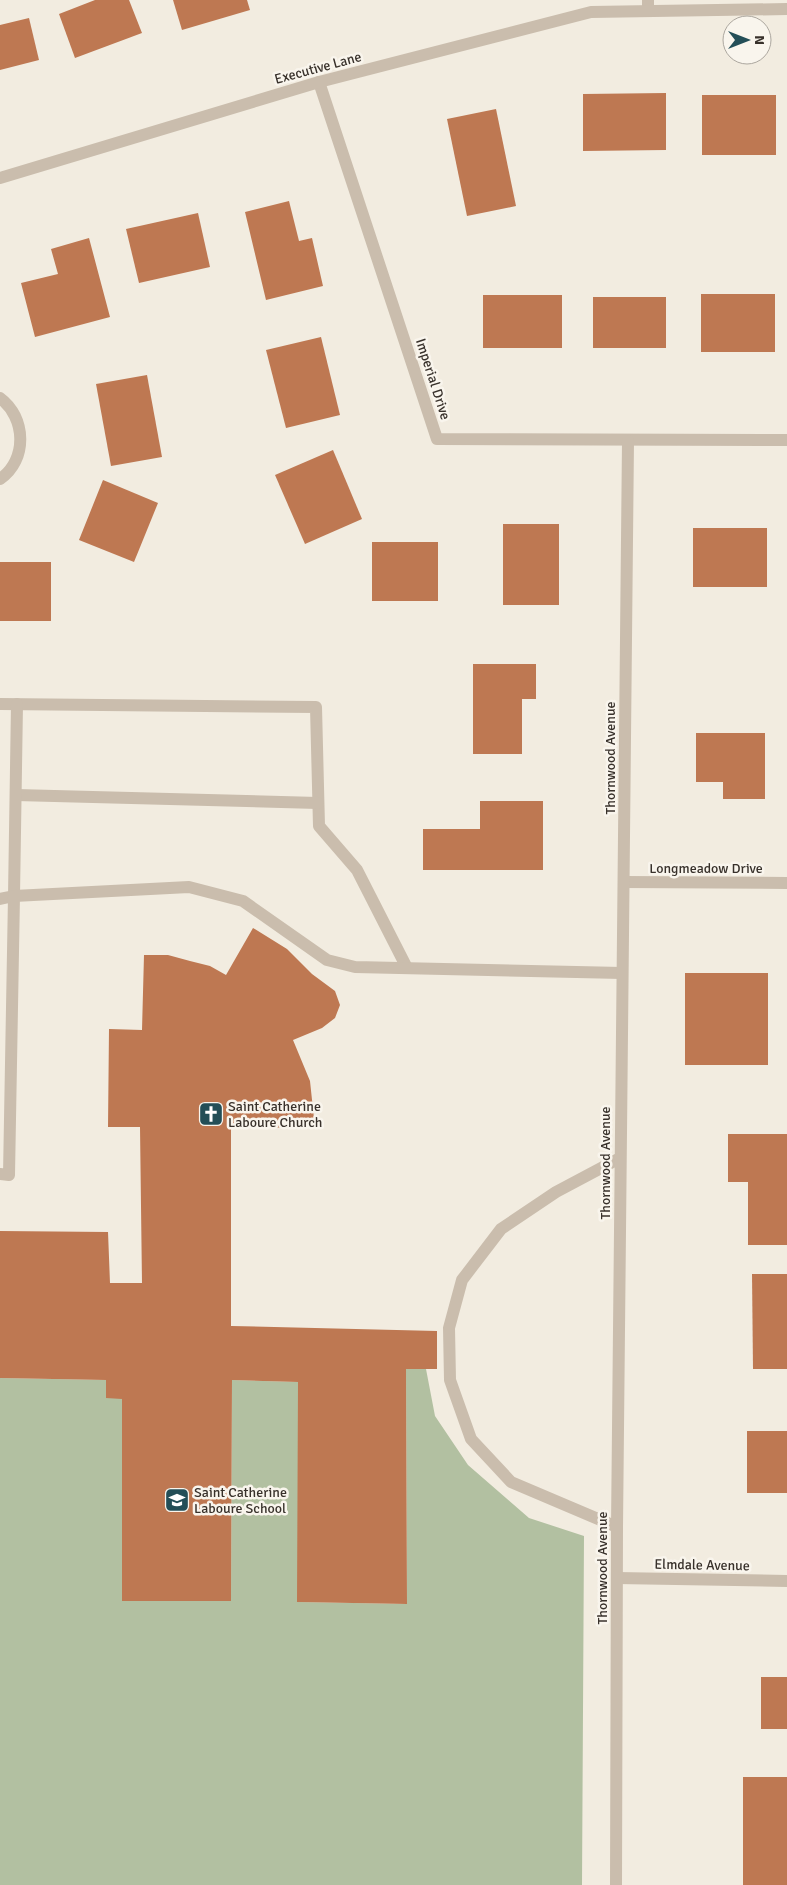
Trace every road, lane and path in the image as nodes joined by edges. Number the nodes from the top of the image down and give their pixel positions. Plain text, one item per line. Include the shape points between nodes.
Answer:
1 (648, 6) edge
2 (787, 9) edge
3 (319, 82) junction
4 (0, 178) edge
5 (0, 398) edge
6 (628, 440) junction
7 (787, 440) edge
8 (0, 479) edge
9 (0, 704) edge
10 (17, 704) junction
11 (16, 795) junction
12 (318, 803) junction
13 (624, 882) junction
14 (787, 883) edge
15 (14, 896) junction
16 (0, 899) edge
17 (407, 968) junction
18 (622, 973) junction
19 (620, 1158) junction
20 (0, 1174) edge
21 (617, 1527) junction
22 (617, 1578) junction
23 (787, 1581) edge
24 (616, 1885) edge

1 - 2 street, Executive Lane
1 - 3 street, Executive Lane via 591,12
3 - 4 street, Executive Lane
3 - 6 street, Imperial Drive via 437,439
5 - 8 street via 16,416 20,431 15,463
6 - 7 street, Imperial Drive
6 - 13 street, Thornwood Avenue
9 - 10 street
10 - 11 street
10 - 12 street via 316,708
11 - 12 street
11 - 15 street
12 - 17 street via 319,826 357,870
13 - 14 street, Longmeadow Drive
13 - 18 street, Thornwood Avenue
15 - 16 street
15 - 17 street via 189,886 243,901 327,960 355,967
15 - 20 street via 9,1175
17 - 18 street
18 - 19 street, Thornwood Avenue
19 - 21 street, Thornwood Avenue
19 - 21 street via 556,1192 501,1229 462,1280 448,1328 450,1380 471,1438 511,1482
21 - 22 street, Thornwood Avenue
22 - 23 street, Elmdale Avenue
22 - 24 street, Thornwood Avenue

